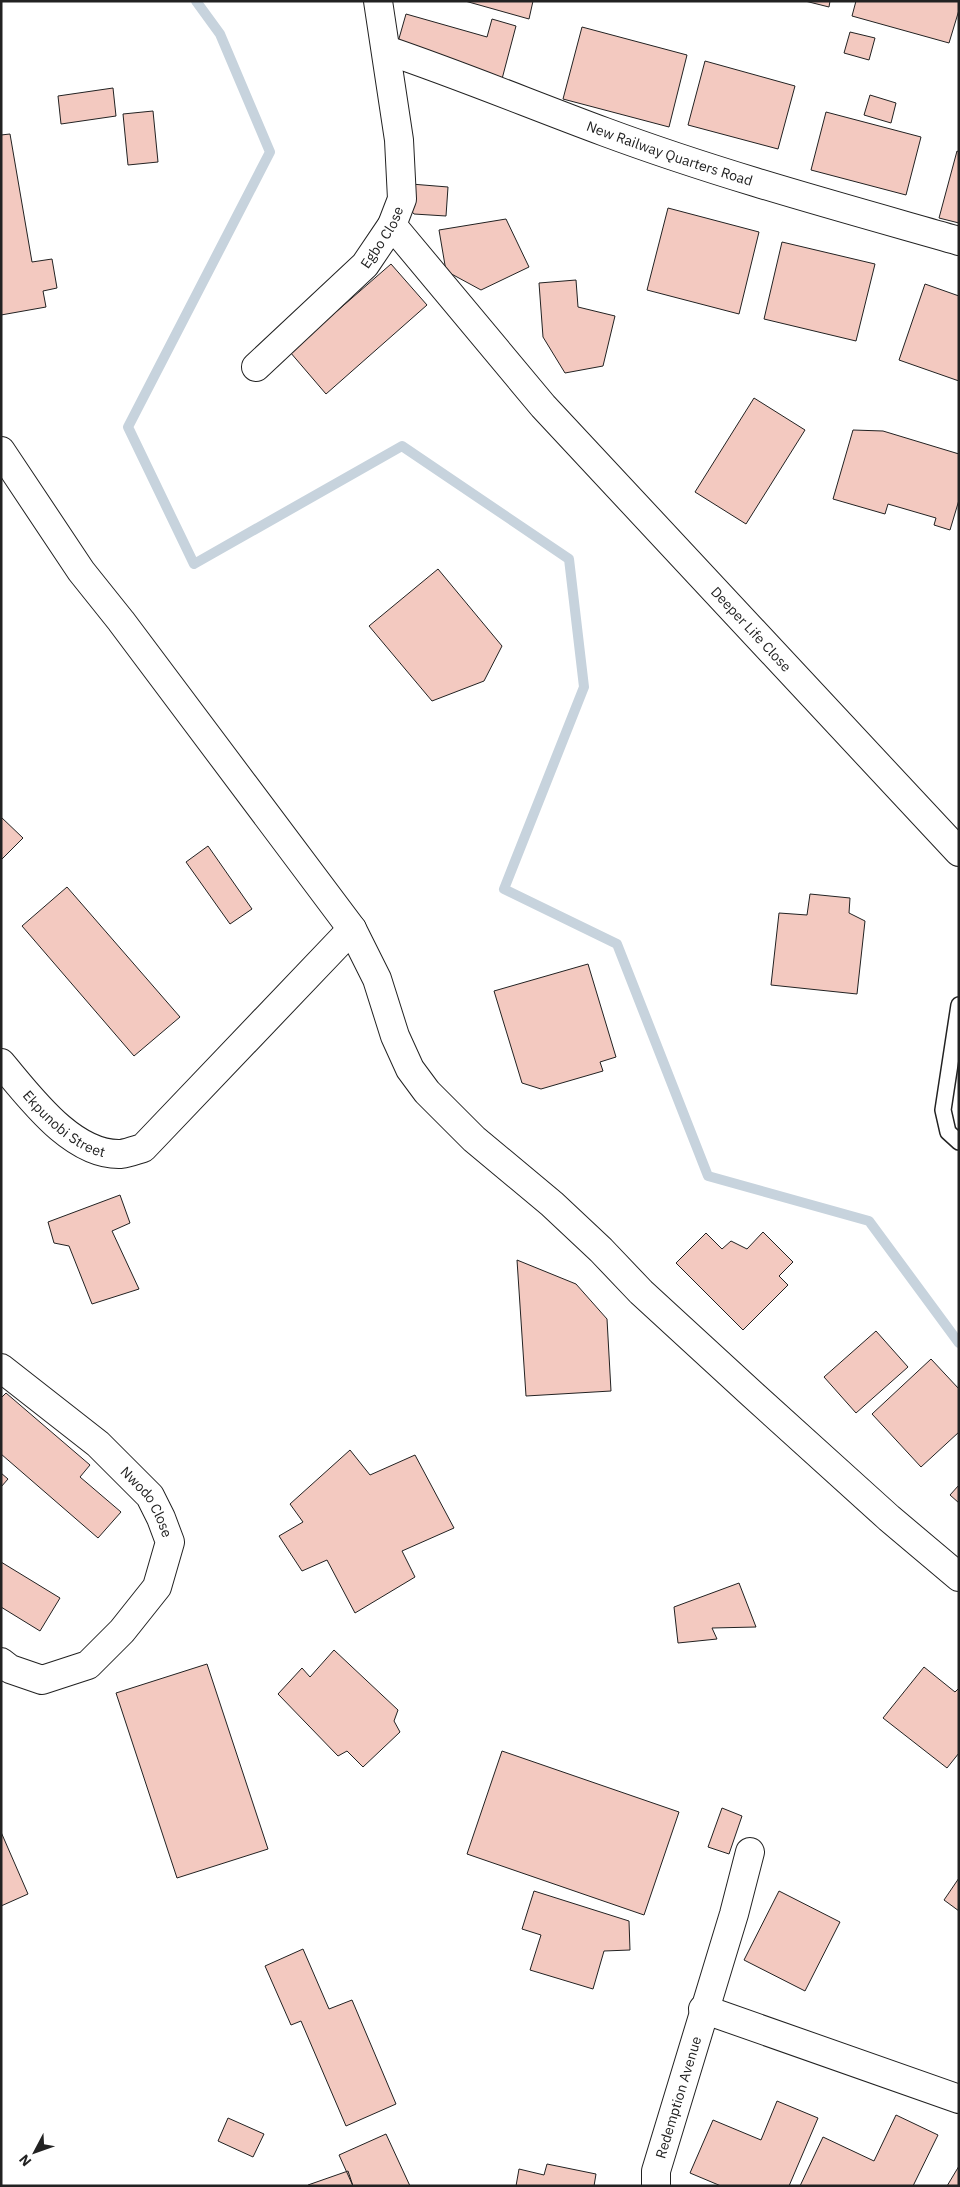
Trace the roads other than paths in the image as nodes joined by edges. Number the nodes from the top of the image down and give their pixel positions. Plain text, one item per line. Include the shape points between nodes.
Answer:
1 (378, 1) edge
2 (386, 50) junction
3 (392, 225) junction
4 (959, 241) edge
5 (256, 367) dead end
6 (1, 451) edge
7 (959, 852) edge
8 (352, 929) junction
9 (959, 1006) edge
10 (1, 1063) edge
11 (959, 1142) edge
12 (1, 1368) edge
13 (959, 1577) edge
14 (1, 1662) edge
15 (750, 1852) dead end
16 (703, 2009) junction
17 (959, 2099) edge
18 (656, 2186) edge

1 - 2 street, Egbo Close
2 - 3 street, Egbo Close via 399,140 402,199
2 - 4 street, New Railway Quarters Road via 606,133 758,184
3 - 5 street, Egbo Close via 364,265
3 - 7 street, Deeper Life Close via 543,406
6 - 8 street via 81,571
8 - 10 street, Ekpunobi Street via 143,1148 120,1154 95,1149 62,1131
8 - 13 street via 377,979 395,1036 410,1069 427,1092 469,1134 602,1250 641,1292 759,1401
9 - 11 lane via 944,1110 948,1132
12 - 14 street, Nwodo Close via 98,1444 150,1496 170,1542 156,1588 122,1631 88,1665 42,1680 10,1669
15 - 16 street, Redemption Avenue
16 - 17 street
16 - 18 street, Redemption Avenue via 656,2171

